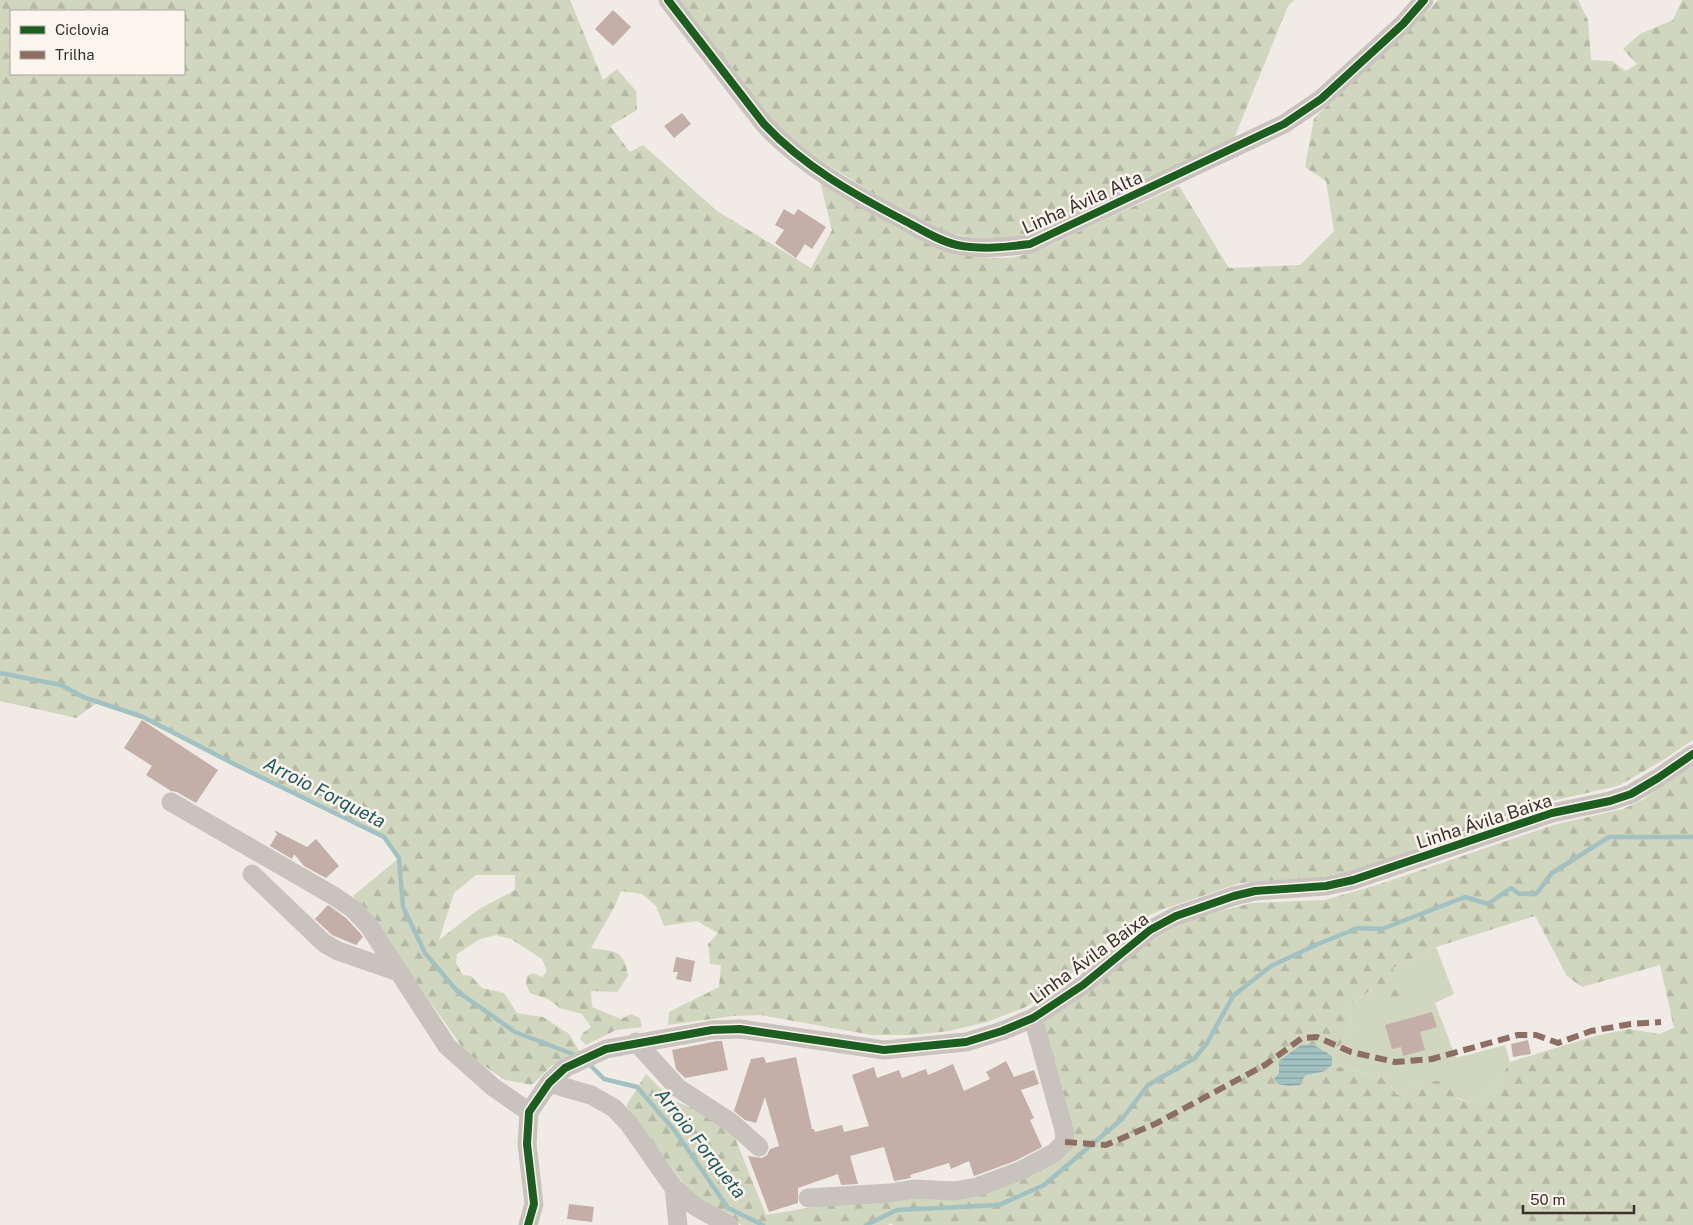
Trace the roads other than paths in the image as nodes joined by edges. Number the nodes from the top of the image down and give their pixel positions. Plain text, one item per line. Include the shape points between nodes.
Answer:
1 (668, 0) edge
2 (1424, 0) edge
3 (1693, 754) edge
4 (170, 802) dead end
5 (252, 874) dead end
6 (399, 972) junction
7 (1033, 1018) junction
8 (636, 1042) junction
9 (549, 1083) junction
10 (529, 1112) junction
11 (759, 1147) dead end
12 (674, 1188) junction
13 (808, 1198) dead end
14 (528, 1225) edge
15 (678, 1225) edge
16 (729, 1225) edge

1 - 2 street, Linha Ávila Alta via 764,124 798,156 873,205 939,239 957,245 981,247 1030,244 1284,124 1321,99 1403,24
3 - 7 street, Linha Ávila Baixa via 1630,794 1610,801 1552,813 1353,880 1326,886 1255,891 1176,916 1150,930 1083,985
4 - 6 street via 353,909 369,926
5 - 6 street via 324,943
6 - 10 street via 447,1046 493,1087
7 - 8 street, Linha Ávila Baixa via 966,1042 884,1050 740,1029
7 - 13 street via 1064,1130 1065,1142 1054,1153 1020,1171 954,1191 914,1189
8 - 9 street, Linha Ávila Baixa via 606,1049 565,1068
8 - 11 street via 678,1088 732,1123
9 - 10 street, Linha Ávila Baixa
9 - 12 street via 591,1095 614,1108
10 - 14 street via 527,1144 534,1204
12 - 15 street
12 - 16 street via 696,1207

